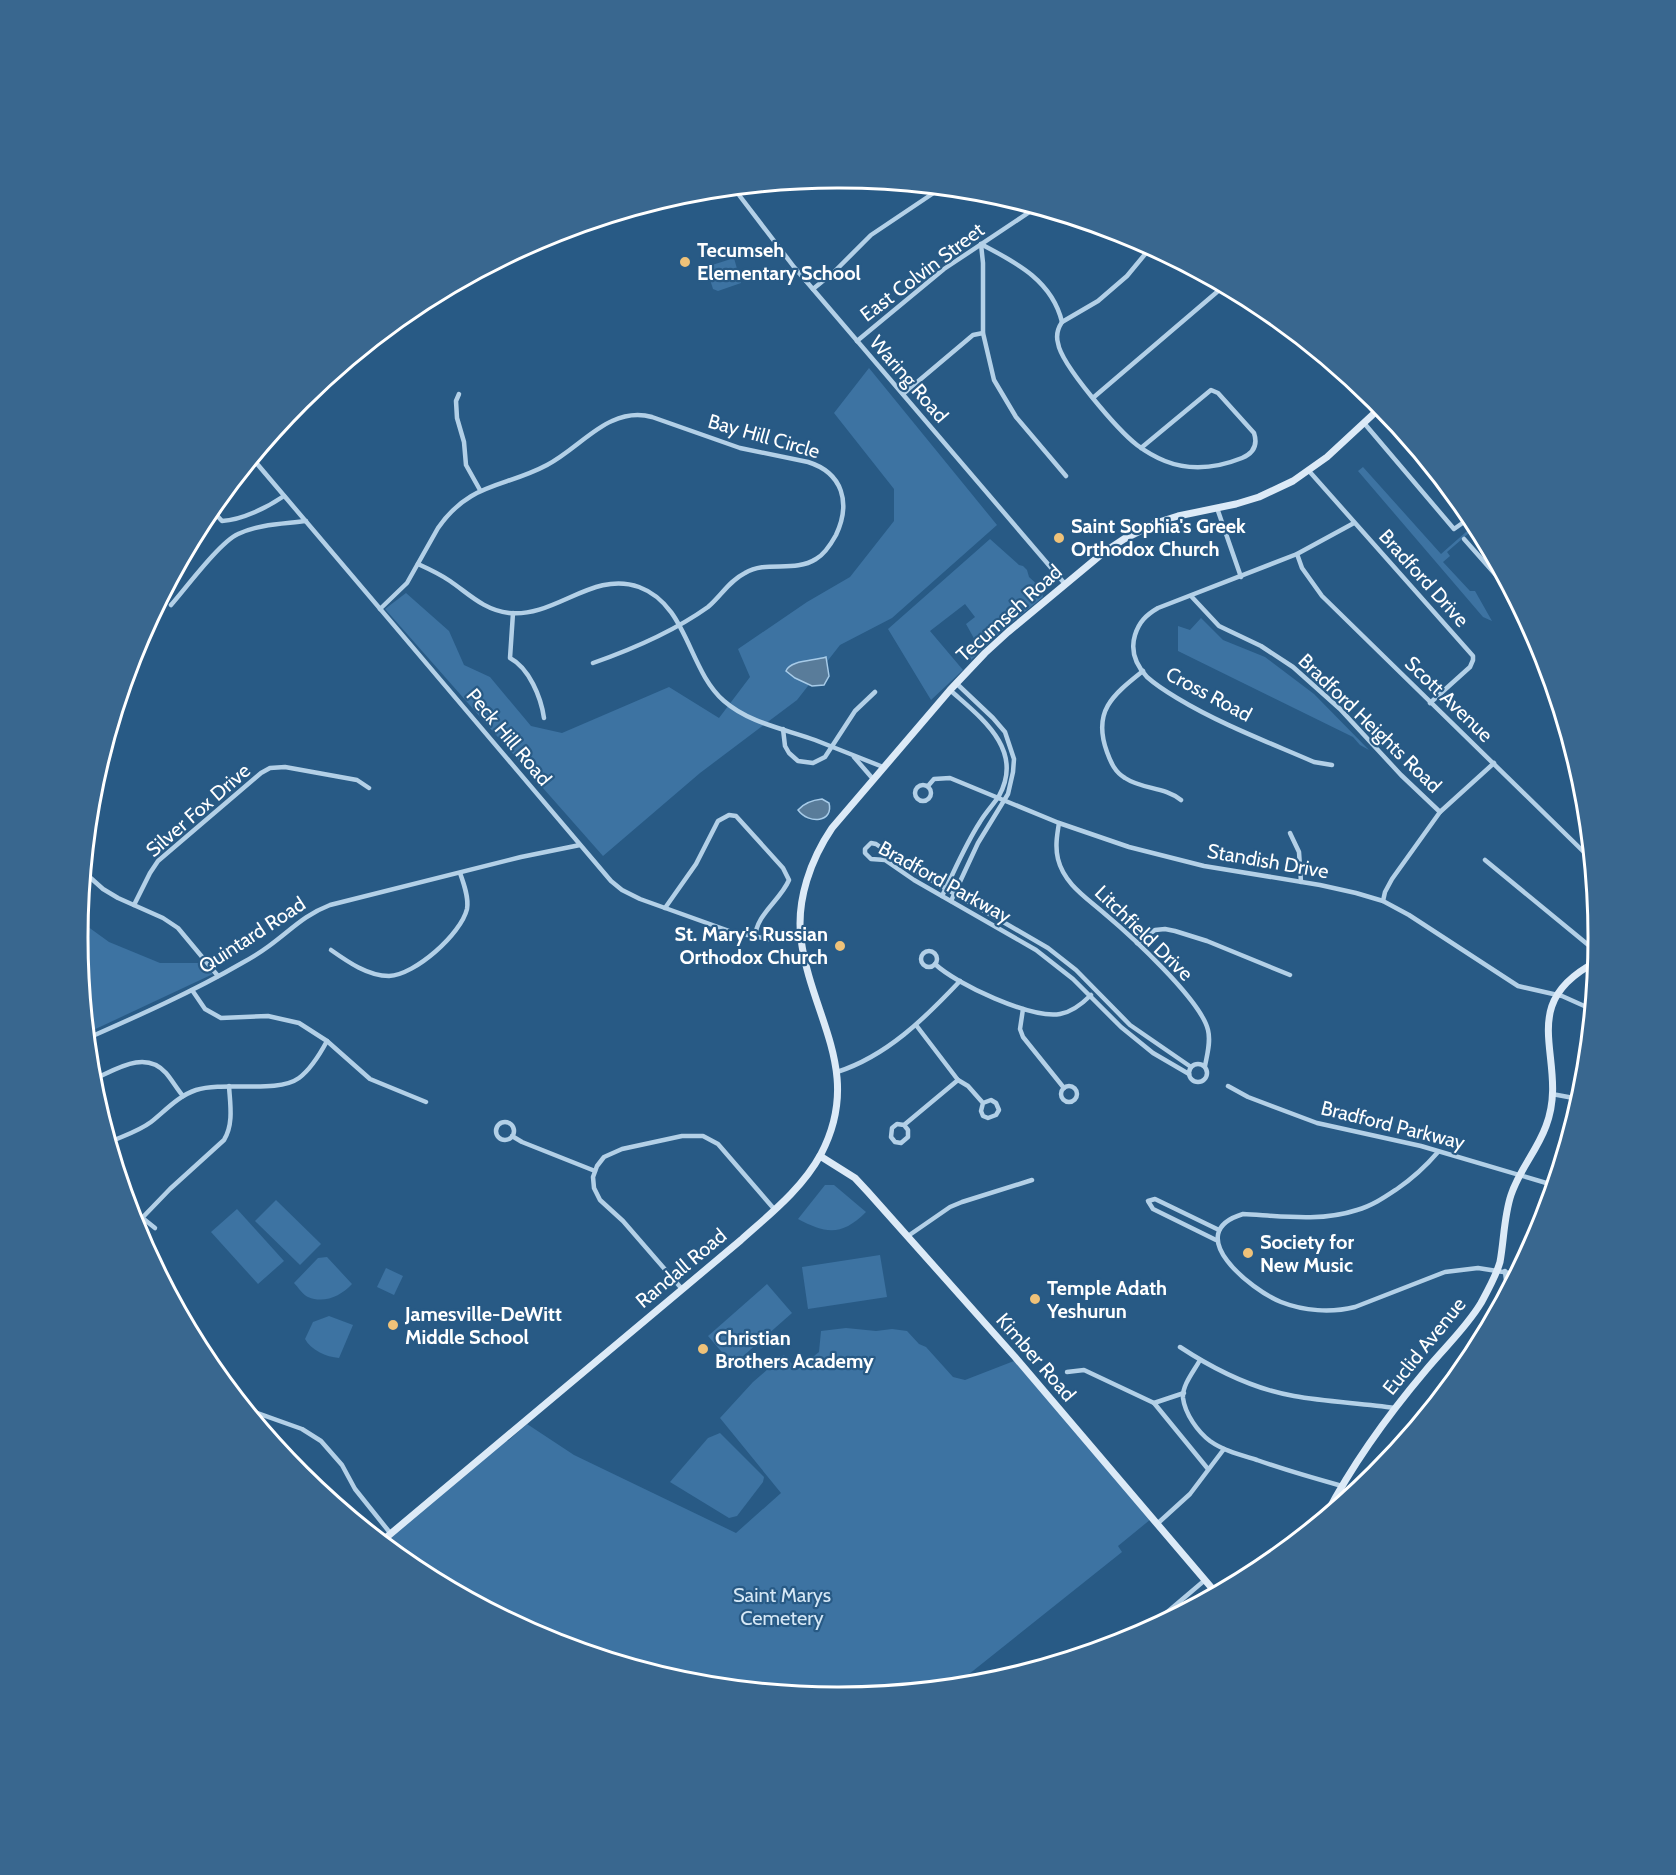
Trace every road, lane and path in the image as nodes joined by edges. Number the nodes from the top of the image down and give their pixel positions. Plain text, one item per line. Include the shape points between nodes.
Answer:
1 (739, 194) edge
2 (932, 194) edge
3 (1028, 213) edge
4 (981, 244) junction
5 (1145, 254) edge
6 (813, 290) junction
7 (1218, 291) edge
8 (1062, 322) junction
9 (983, 333) junction
10 (857, 341) junction
11 (459, 394) dead end
12 (903, 394) junction
13 (1094, 397) junction
14 (1374, 414) edge
15 (1364, 423) junction
16 (1141, 448) junction
17 (257, 464) edge
18 (1309, 471) junction
19 (1066, 476) dead end
20 (480, 490) junction
21 (284, 496) junction
22 (1217, 508) junction
23 (218, 517) edge
24 (306, 521) junction
25 (1354, 523) junction
26 (1463, 523) edge
27 (1464, 539) dead end
28 (1297, 554) junction
29 (418, 564) junction
30 (1490, 568) edge
31 (1241, 577) junction
32 (1065, 584) junction
33 (1191, 596) junction
34 (171, 604) dead end
35 (380, 609) junction
36 (513, 613) junction
37 (679, 624) junction
38 (593, 663) dead end
39 (1143, 671) junction
40 (956, 683) junction
41 (950, 690) junction
42 (875, 692) dead end
43 (1430, 703) junction
44 (544, 718) dead end
45 (783, 729) junction
46 (831, 747) junction
47 (854, 757) junction
48 (1494, 763) junction
49 (1332, 765) dead end
50 (883, 767) junction
51 (873, 779) junction
52 (928, 786) dead end
53 (369, 788) dead end
54 (998, 797) junction
55 (1181, 800) dead end
56 (1005, 801) junction
57 (1440, 812) junction
58 (1059, 823) junction
59 (1290, 833) dead end
60 (579, 845) junction
61 (1582, 850) edge
62 (1485, 860) dead end
63 (460, 873) junction
64 (91, 878) edge
65 (1301, 882) junction
66 (946, 889) junction
67 (954, 894) junction
68 (942, 896) junction
69 (951, 901) junction
70 (1383, 901) junction
71 (134, 905) junction
72 (665, 908) junction
73 (755, 938) junction
74 (801, 939) junction
75 (1137, 943) junction
76 (1588, 944) edge
77 (331, 950) dead end
78 (935, 964) dead end
79 (1587, 967) edge
80 (1290, 975) dead end
81 (218, 976) junction
82 (960, 981) junction
83 (192, 990) junction
84 (1095, 992) junction
85 (1556, 995) junction
86 (1089, 997) junction
87 (1584, 1006) edge
88 (1023, 1009) junction
89 (916, 1024) junction
90 (95, 1035) edge
91 (327, 1041) junction
92 (1205, 1066) junction
93 (1191, 1067) junction
94 (837, 1072) junction
95 (1189, 1074) junction
96 (102, 1076) edge
97 (958, 1080) junction
98 (229, 1086) junction
99 (1228, 1086) dead end
100 (1064, 1088) dead end
101 (1552, 1094) junction
102 (183, 1096) junction
103 (1570, 1098) edge
104 (426, 1102) dead end
105 (983, 1103) dead end
106 (904, 1125) junction
107 (512, 1136) dead end
108 (116, 1139) edge
109 (1438, 1152) junction
110 (820, 1156) junction
111 (595, 1171) junction
112 (1519, 1175) junction
113 (1032, 1180) dead end
114 (1546, 1183) edge
115 (775, 1210) junction
116 (143, 1217) joint
117 (154, 1228) dead end
118 (1219, 1230) junction
119 (908, 1236) junction
120 (1216, 1240) junction
121 (1501, 1271) junction
122 (1508, 1272) edge
123 (1504, 1280) edge
124 (682, 1289) junction
125 (1180, 1347) dead end
126 (1200, 1360) junction
127 (1067, 1372) dead end
128 (1184, 1393) junction
129 (1154, 1403) junction
130 (1395, 1408) junction
131 (259, 1413) edge
132 (1224, 1449) junction
133 (1208, 1468) junction
134 (1342, 1486) junction
135 (1336, 1498) edge
136 (1157, 1524) junction
137 (391, 1534) junction
138 (388, 1536) edge
139 (1205, 1580) junction
140 (1212, 1588) edge
141 (1171, 1609) edge

1 - 6 street, Waring Road
2 - 6 street via 871,235
3 - 4 street, East Colvin Street
4 - 8 street via 1016,262 1037,279 1057,305
4 - 9 street
4 - 10 street, East Colvin Street via 937,274
5 - 8 street via 1128,276 1098,302
6 - 10 street, Waring Road
7 - 13 street
8 - 13 street via 1057,343 1061,353
9 - 12 street via 974,335
9 - 19 street via 991,370 1002,395
10 - 12 street, Waring Road
11 - 20 street via 457,418 466,465
12 - 32 street, Waring Road
13 - 16 street
14 - 15 street, Tecumseh Road
15 - 18 street, Tecumseh Road
15 - 26 street via 1454,529
16 - 16 street via 1168,463 1200,468 1244,457 1257,440 1218,393 1211,390
17 - 21 street, Peck Hill Road
18 - 22 street, Tecumseh Road via 1259,497
18 - 25 street, Bradford Drive
20 - 29 street, Bay Hill Circle via 444,519
20 - 37 street, Bay Hill Circle via 547,465 611,421 634,414 740,448 818,465 831,474 842,492 843,515 824,553 799,565 769,565 746,572 707,607
21 - 23 street via 270,506 231,521
21 - 24 street, Peck Hill Road
22 - 31 street
22 - 32 street, Tecumseh Road via 1178,516 1138,531
24 - 34 street via 257,527 236,534
24 - 35 street, Peck Hill Road
25 - 28 street, Cross Road
25 - 43 street, Bradford Drive via 1473,656 1470,667
27 - 30 street
28 - 31 street, Cross Road
28 - 43 street, Scott Avenue via 1322,596
29 - 35 street, Bay Hill Circle via 407,584
29 - 36 street via 449,580 480,604
31 - 33 street, Cross Road
32 - 40 street, Tecumseh Road
33 - 39 street, Cross Road via 1158,608 1141,621 1133,648
33 - 57 street, Bradford Heights Road via 1220,626 1293,667 1340,709
35 - 60 street, Peck Hill Road
36 - 37 street via 543,609 598,586 627,584 661,600
36 - 44 street via 510,658 525,672 541,701
37 - 38 street, Bay Hill Circle
37 - 45 street via 704,678 723,700 742,713
39 - 49 street, Cross Road via 1165,691 1204,714 1314,762
39 - 55 street via 1105,707 1101,729 1106,749 1113,766 1126,779 1173,793
40 - 41 street, Tecumseh Road
40 - 56 street via 993,718 1010,743 1013,772
41 - 50 street, Tecumseh Road
41 - 54 street via 1000,740 1005,759 1004,782
42 - 46 street via 855,711
43 - 48 street, Scott Avenue
45 - 46 street
45 - 46 street via 789,753 804,763 822,759
46 - 47 street
47 - 50 street
47 - 51 street
48 - 57 street
48 - 61 street, Scott Avenue
50 - 51 street, Tecumseh Road
51 - 74 street, Tecumseh Road via 832,828 812,864 804,894
52 - 54 street, Standish Drive via 934,779 950,778
53 - 71 street, Silver Fox Drive via 357,780 285,766 270,768 158,861
54 - 56 street, Standish Drive
54 - 66 street via 979,823
56 - 58 street, Standish Drive
56 - 67 street via 978,843
57 - 70 street via 1392,879
58 - 65 street, Standish Drive via 1164,857
58 - 75 street, Litchfield Drive via 1056,852 1064,875
59 - 65 street via 1301,862
60 - 63 street, Quintard Road
60 - 72 street, Peck Hill Road via 622,890
62 - 76 street
63 - 77 street via 467,902 463,918 416,967 397,975 378,975
63 - 81 street, Quintard Road via 314,911 269,946
64 - 71 street
65 - 70 street, Standish Drive
66 - 67 street, Bradford Parkway
66 - 68 street
66 - 68 street, Bradford Parkway via 873,843 865,849 871,860 885,860
67 - 69 street
67 - 84 street, Bradford Parkway via 1048,948 1076,970
68 - 69 street, Bradford Parkway
69 - 86 street, Bradford Parkway via 1036,950
70 - 85 street, Standish Drive via 1518,986
71 - 81 street via 178,928
72 - 73 street, Peck Hill Road
72 - 73 street via 696,864 718,821 736,816 783,868 789,880 759,920
73 - 74 street, Peck Hill Road
74 - 94 street, Randall Road
75 - 80 street via 1155,930 1175,931
75 - 92 street, Litchfield Drive via 1204,1019 1209,1038
78 - 82 street
79 - 85 street, Euclid Avenue via 1569,978
81 - 83 street, Quintard Road
82 - 88 street
82 - 89 street
83 - 90 street, Quintard Road
83 - 91 street via 205,1010 221,1018 286,1019 313,1030
84 - 86 street
84 - 93 street, Bradford Parkway via 1130,1025
85 - 87 street, Standish Drive
85 - 101 street, Euclid Avenue via 1548,1029
86 - 88 street via 1078,1007 1060,1014
86 - 95 street, Bradford Parkway via 1153,1053
88 - 100 street via 1023,1037
89 - 94 street via 880,1052
89 - 97 street
91 - 98 street via 305,1073 290,1083
91 - 104 street via 370,1079
92 - 93 street
92 - 95 street via 1208,1073 1202,1081 1193,1081
93 - 95 street
94 - 110 street, Randall Road via 835,1115
96 - 102 street via 144,1061 166,1073
97 - 105 street
97 - 106 street
98 - 102 street via 196,1090
98 - 116 street via 228,1134
99 - 109 street, Bradford Parkway via 1317,1123
101 - 103 street
101 - 112 street, Euclid Avenue via 1546,1126
102 - 108 street via 150,1122
106 - 106 street via 892,1128 895,1142 907,1140 909,1133
107 - 111 street
109 - 112 street, Bradford Parkway
109 - 118 street via 1409,1181 1358,1210 1304,1217 1243,1214
110 - 115 street, Randall Road via 795,1191
110 - 119 street, Kimber Road via 855,1178
111 - 115 street via 612,1152 682,1136 703,1136 718,1144
111 - 124 street via 594,1188 600,1200
112 - 114 street, Bradford Parkway
112 - 121 street, Euclid Avenue via 1508,1205
113 - 119 street via 950,1207
115 - 124 street, Randall Road
116 - 117 street
118 - 120 street
118 - 120 street via 1155,1199 1149,1201 1153,1209
119 - 136 street, Kimber Road
120 - 121 street via 1234,1270 1264,1293 1316,1310 1355,1307 1445,1272 1478,1268
121 - 122 street
121 - 123 street
121 - 130 street, Euclid Avenue via 1466,1325
124 - 137 street, Randall Road
125 - 126 street
126 - 128 street
126 - 130 street via 1275,1392
127 - 129 street via 1084,1370
128 - 129 street
128 - 132 street via 1186,1408 1199,1431
129 - 133 street
130 - 134 street, Euclid Avenue
131 - 137 street via 302,1428 321,1441
132 - 133 street
132 - 134 street
133 - 136 street via 1190,1494
134 - 135 street, Euclid Avenue
136 - 139 street, Kimber Road
137 - 138 street, Randall Road
139 - 140 street, Kimber Road
139 - 141 street

